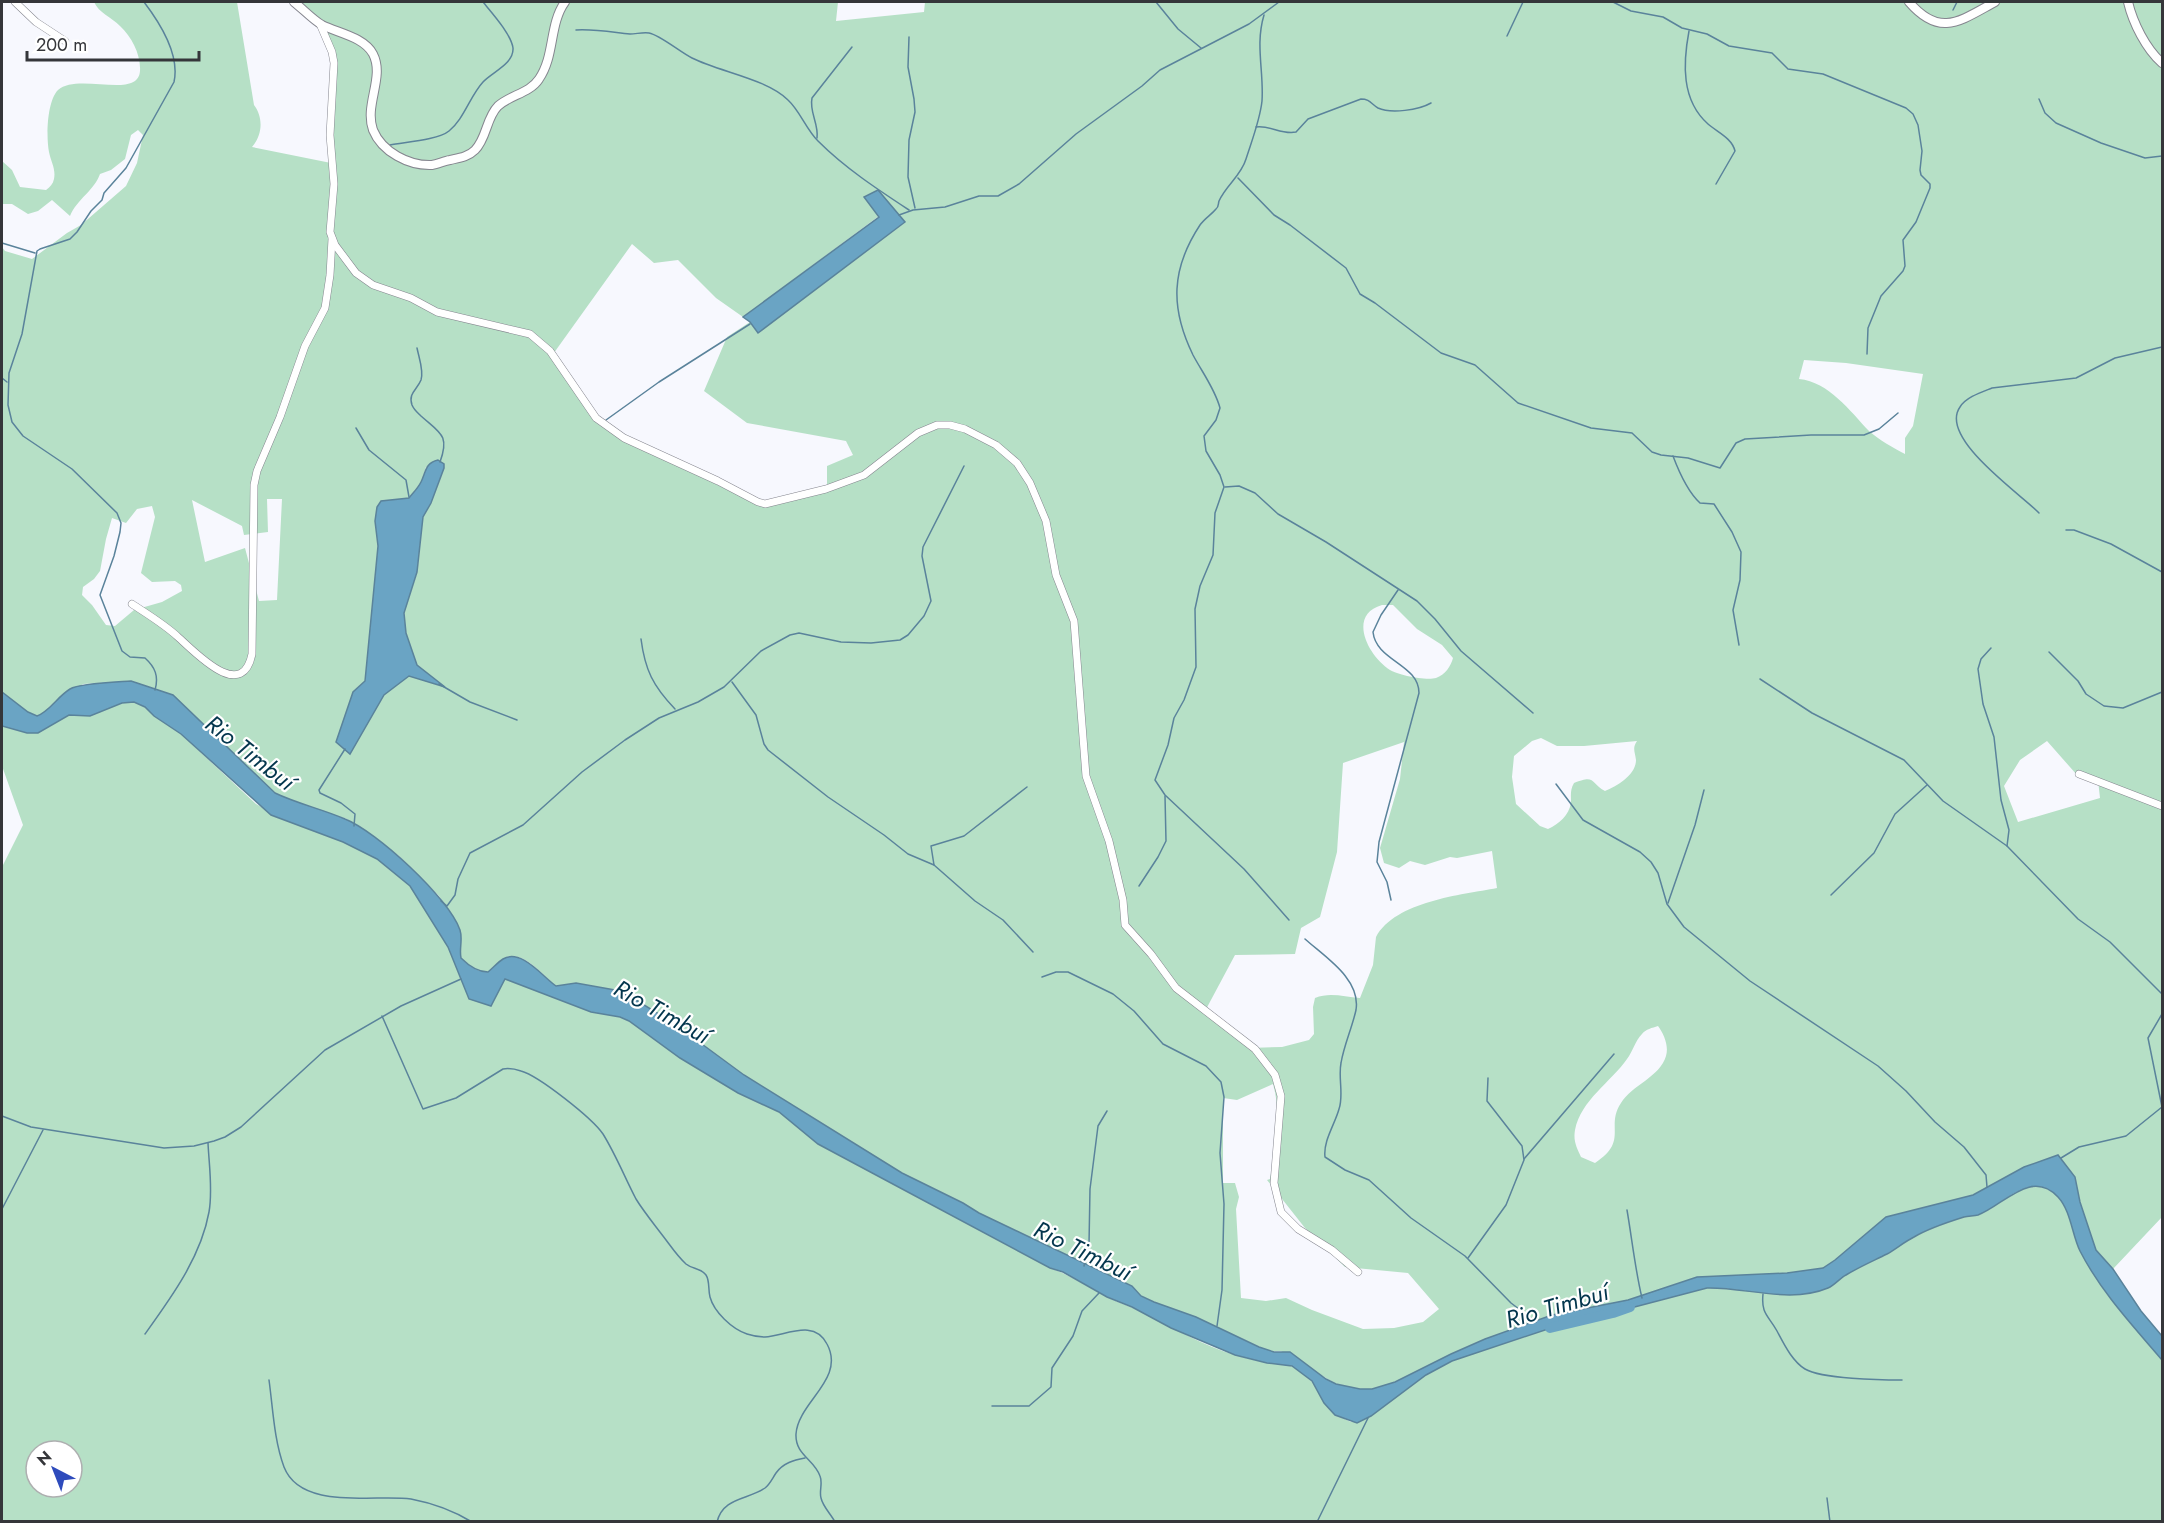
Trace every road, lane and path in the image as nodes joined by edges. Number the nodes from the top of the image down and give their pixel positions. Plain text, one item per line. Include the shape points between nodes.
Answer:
1 (15, 2) edge
2 (294, 2) edge
3 (566, 2) edge
4 (1909, 2) edge
5 (1995, 2) edge
6 (2128, 2) edge
7 (320, 24) junction
8 (65, 41) dead end
9 (2163, 63) edge
10 (332, 238) junction
11 (132, 604) dead end
12 (2079, 774) dead end
13 (2163, 806) edge
14 (1358, 1272) dead end

1 - 8 street
2 - 7 street
3 - 7 street via 557,17 539,79 495,109 474,151 432,165 411,162 384,147 370,116 377,66 374,55 362,42
4 - 5 street via 1920,14 1942,24
6 - 9 street via 2140,31
7 - 10 street via 334,63 330,135 334,184
10 - 11 street via 325,308 305,346 254,485 250,663 240,674 216,669
10 - 14 street via 356,273 373,285 437,312 530,334 550,351 580,397 605,425 624,438 758,502 774,503 864,475 918,433 937,425 965,429 1009,455 1023,472 1041,508 1056,575 1074,621 1086,776 1109,841 1125,925 1176,988 1255,1049 1275,1075 1281,1096 1274,1183 1281,1212
12 - 13 street

